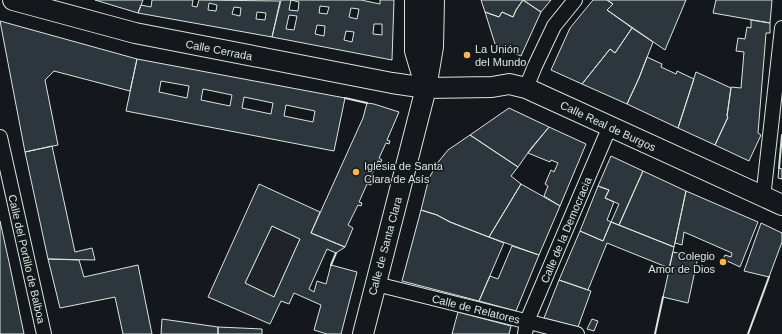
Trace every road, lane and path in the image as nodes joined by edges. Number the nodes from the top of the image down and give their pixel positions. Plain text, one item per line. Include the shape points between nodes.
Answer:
1 (13, 0) edge
2 (415, 0) edge
3 (434, 0) edge
4 (575, 0) edge
5 (782, 28) edge
6 (426, 88) junction
7 (526, 88) junction
8 (610, 126) junction
9 (0, 137) edge
10 (763, 198) junction
11 (782, 205) edge
12 (376, 284) junction
13 (526, 328) edge
14 (44, 334) edge
15 (363, 334) edge
16 (577, 334) edge

1 - 6 street, Calle Cerrada via 135,34
2 - 6 street via 415,51
3 - 6 street, Calle de Santa Clara via 433,47
4 - 7 street via 554,26
5 - 10 street
6 - 7 street, Calle Real de Burgos via 492,87 509,84
6 - 12 street, Calle de Santa Clara
7 - 8 street, Calle Real de Burgos
8 - 10 street, Calle Real de Burgos
8 - 13 street, Calle de la Democracia
9 - 14 street, Calle del Portillo de Balboa
10 - 11 street, Calle Real de Burgos
12 - 13 street, Calle de Relatores
12 - 15 street, Calle de Santa Clara
13 - 16 street, Calle de Relatores

